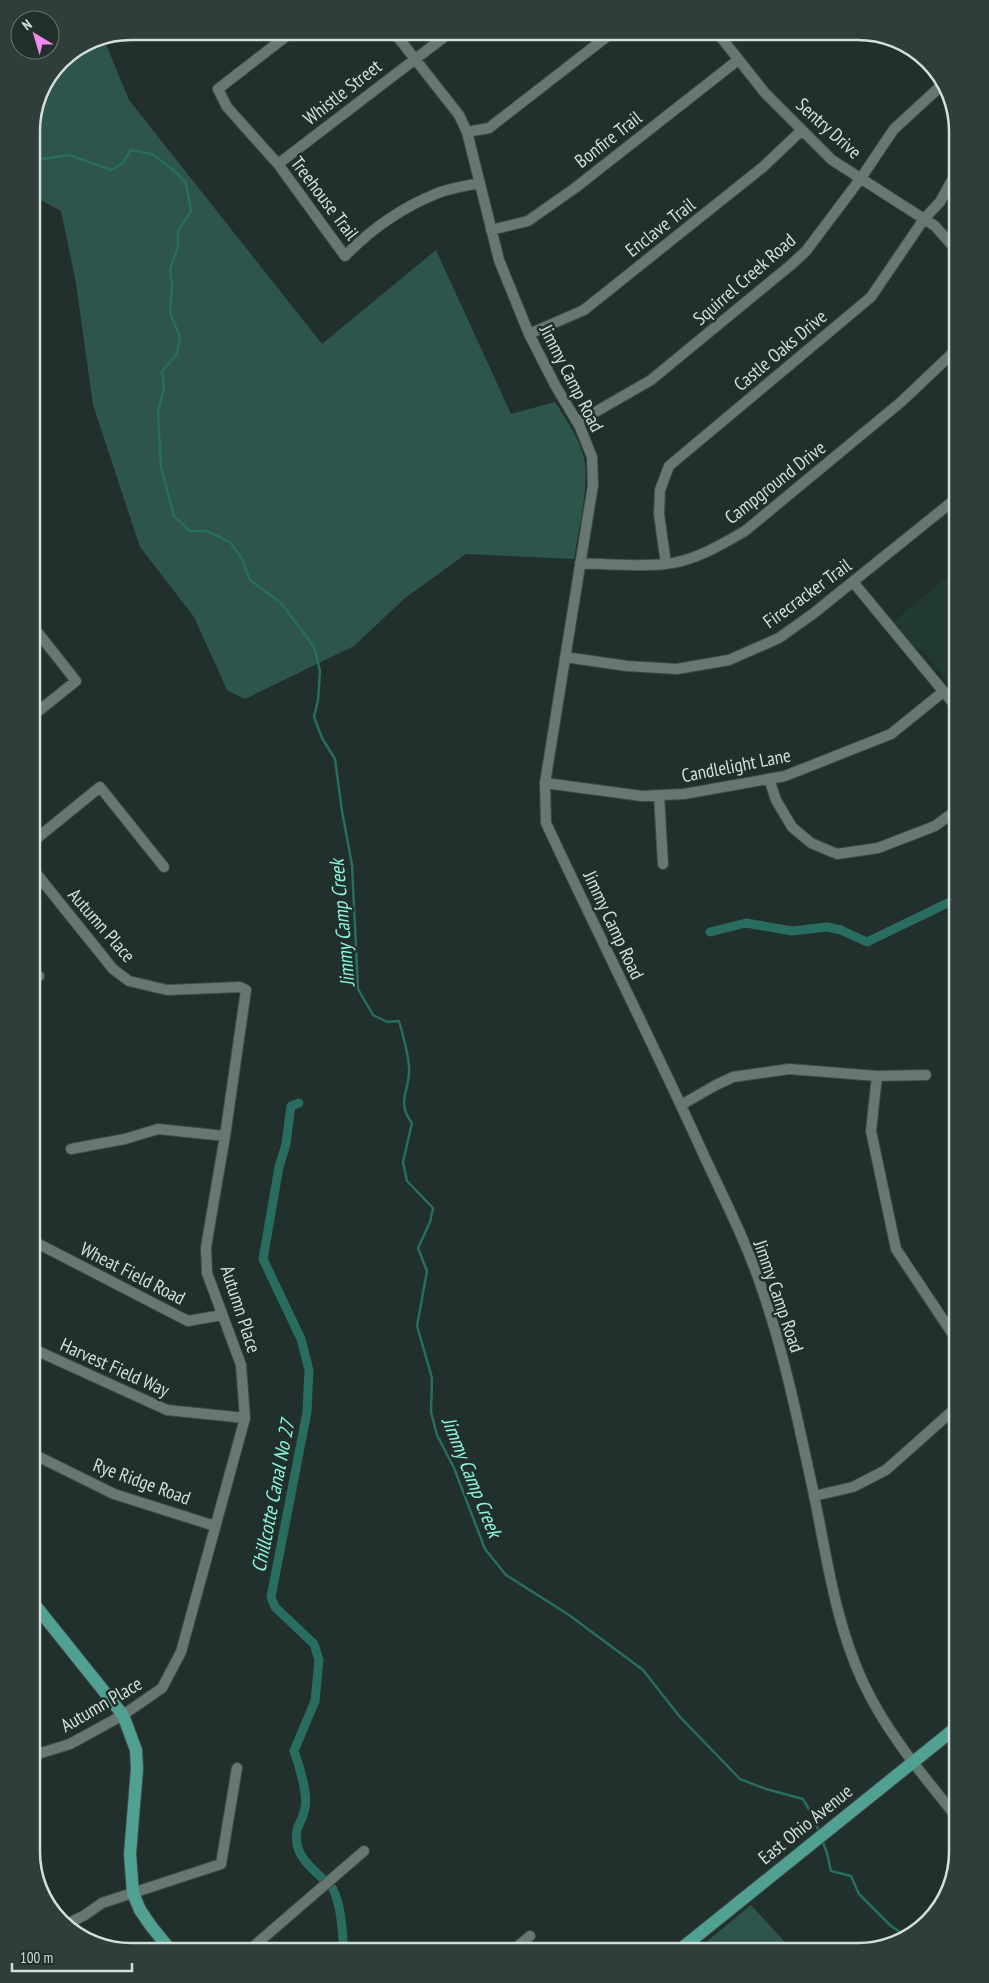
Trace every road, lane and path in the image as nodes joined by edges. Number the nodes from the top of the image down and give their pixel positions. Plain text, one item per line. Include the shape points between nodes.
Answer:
1 (281, 40) edge
2 (400, 40) edge
3 (439, 40) edge
4 (602, 40) edge
5 (722, 40) edge
6 (414, 58) junction
7 (738, 60) junction
8 (939, 89) edge
9 (802, 130) junction
10 (468, 132) junction
11 (278, 164) junction
12 (861, 178) junction
13 (480, 182) junction
14 (949, 186) edge
15 (924, 219) junction
16 (491, 230) junction
17 (949, 242) edge
18 (529, 334) junction
19 (949, 357) edge
20 (578, 422) junction
21 (949, 505) edge
22 (580, 563) junction
23 (666, 564) junction
24 (853, 582) junction
25 (40, 636) edge
26 (565, 657) junction
27 (943, 692) junction
28 (949, 699) edge
29 (40, 710) edge
30 (769, 779) junction
31 (545, 784) junction
32 (659, 795) junction
33 (949, 816) edge
34 (40, 836) edge
35 (663, 864) dead end
36 (164, 867) dead end
37 (40, 878) edge
38 (926, 1075) dead end
39 (877, 1076) junction
40 (681, 1105) junction
41 (225, 1136) junction
42 (70, 1149) dead end
43 (40, 1245) edge
44 (222, 1315) junction
45 (949, 1328) edge
46 (40, 1352) edge
47 (949, 1414) edge
48 (245, 1418) junction
49 (40, 1457) edge
50 (814, 1496) junction
51 (215, 1526) junction
52 (40, 1611) edge
53 (123, 1715) junction
54 (949, 1733) edge
55 (40, 1751) edge
56 (912, 1761) junction
57 (237, 1768) dead end
58 (949, 1808) edge
59 (364, 1850) dead end
60 (133, 1893) junction
61 (73, 1921) edge
62 (530, 1936) dead end
63 (165, 1943) edge
64 (257, 1943) edge
65 (521, 1943) edge
66 (688, 1943) edge

1 - 11 street, Treehouse Trail via 218,89 227,107
2 - 6 street, Jimmy Camp Road
3 - 6 street, Whistle Street
4 - 10 street via 490,128
5 - 7 street, Sentry Drive
6 - 10 street, Jimmy Camp Road
6 - 11 street, Whistle Street
7 - 9 street, Sentry Drive
7 - 16 street, Bonfire Trail via 528,221
8 - 12 street, Squirrel Creek Road via 894,129
9 - 12 street, Sentry Drive via 832,160
9 - 18 street, Enclave Trail via 764,167 584,310
10 - 13 street, Jimmy Camp Road
11 - 13 street, Treehouse Trail via 345,256 397,213 439,193
12 - 15 street, Sentry Drive
12 - 20 street, Squirrel Creek Road via 806,251 792,264 657,376
13 - 16 street, Jimmy Camp Road
14 - 15 street, Castle Oaks Drive via 940,202
15 - 17 street, Sentry Drive
15 - 23 street, Castle Oaks Drive via 871,297 669,466 660,490
16 - 18 street, Jimmy Camp Road
18 - 20 street, Jimmy Camp Road
19 - 23 street, Campground Drive via 902,402 745,531 718,547
20 - 22 street, Jimmy Camp Road via 592,457 593,485
21 - 24 street, Firecracker Trail
22 - 23 street, Campground Drive
22 - 26 street, Jimmy Camp Road
24 - 26 street, Firecracker Trail via 780,638 729,660 677,669
24 - 27 street
25 - 29 street via 76,682
26 - 31 street, Jimmy Camp Road
27 - 28 street
27 - 30 street, Candlelight Lane via 891,734 786,776
30 - 32 street, Candlelight Lane via 684,794
30 - 33 street via 776,800 792,827 811,843 837,854 878,848 935,826
31 - 32 street, Candlelight Lane via 642,796
31 - 40 street, Jimmy Camp Road via 546,823
32 - 35 street
34 - 36 street via 100,786
37 - 41 street, Autumn Place via 113,968 129,981 167,990 240,987 246,990
38 - 39 street
39 - 40 street via 789,1069 733,1078 716,1084
39 - 45 street via 871,1131 896,1249
40 - 50 street, Jimmy Camp Road via 761,1287 784,1358
41 - 42 street via 158,1129
41 - 44 street, Autumn Place via 206,1247 208,1273
43 - 44 street, Wheat Field Road via 188,1321
44 - 48 street, Autumn Place via 241,1365
46 - 48 street, Harvest Field Way via 167,1410
47 - 50 street via 886,1470 853,1487
48 - 51 street, Autumn Place
49 - 51 street, Rye Ridge Road via 114,1494
50 - 56 street, Jimmy Camp Road via 842,1631 862,1681
51 - 53 street, Autumn Place via 181,1652 162,1688
52 - 53 main road
53 - 55 street, Autumn Place via 70,1744
53 - 60 main road via 136,1750 138,1769 130,1854
54 - 56 main road, East Ohio Avenue
56 - 58 street, Jimmy Camp Road
56 - 66 main road, East Ohio Avenue
57 - 60 street via 221,1864
59 - 64 street
60 - 61 street via 102,1903
60 - 63 main road via 140,1910
62 - 65 street

